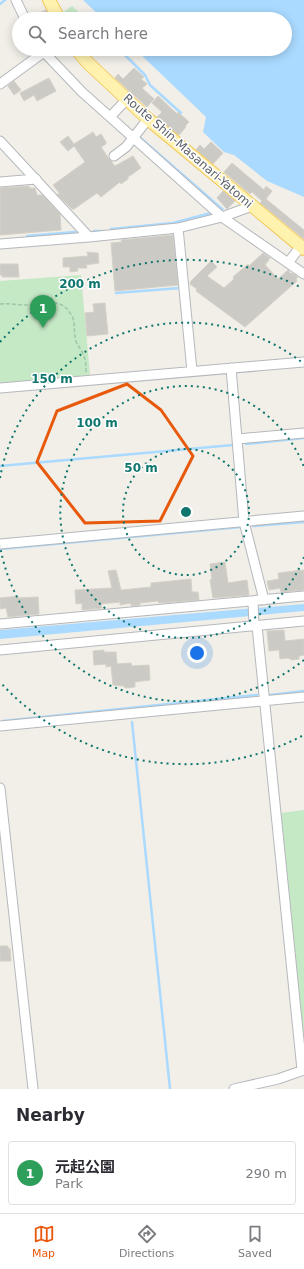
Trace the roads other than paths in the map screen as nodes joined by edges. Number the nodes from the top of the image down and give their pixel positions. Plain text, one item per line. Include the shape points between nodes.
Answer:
1 (16, 0) edge
2 (49, 0) edge
3 (22, 12) edge
4 (55, 12) edge
5 (36, 56) edge
6 (49, 56) edge
7 (82, 56) edge
8 (0, 84) edge
9 (127, 99) junction
10 (110, 117) junction
11 (148, 119) junction
12 (132, 138) junction
13 (0, 141) edge
14 (114, 156) dead end
15 (36, 179) junction
16 (0, 182) edge
17 (252, 206) junction
18 (222, 217) junction
19 (178, 228) junction
20 (89, 237) junction
21 (0, 244) edge
22 (302, 248) edge
23 (288, 263) junction
24 (304, 274) edge
25 (304, 362) edge
26 (231, 368) junction
27 (192, 370) junction
28 (0, 388) edge
29 (304, 433) edge
30 (237, 439) junction
31 (304, 516) edge
32 (244, 522) junction
33 (0, 544) edge
34 (304, 596) edge
35 (264, 600) junction
36 (253, 603) junction
37 (304, 621) edge
38 (0, 624) edge
39 (255, 624) junction
40 (0, 650) edge
41 (304, 697) edge
42 (264, 701) junction
43 (0, 726) edge
44 (0, 788) edge
45 (303, 1070) edge
46 (33, 1089) edge
47 (234, 1089) edge

1 - 3 street
2 - 4 main road
5 - 8 street
6 - 10 street via 82,92
7 - 9 main road, Route Shin-Masanari-Yatomi
9 - 10 street
9 - 11 main road, Route Shin-Masanari-Yatomi
10 - 12 street
11 - 12 street
11 - 17 main road, Route Shin-Masanari-Yatomi
12 - 14 street via 126,147
12 - 18 street
13 - 15 street
15 - 16 street
15 - 20 street
17 - 18 street
17 - 22 main road, Route Shin-Masanari-Yatomi
18 - 19 street
18 - 23 street
19 - 20 street
19 - 27 street
20 - 21 street
22 - 23 street
23 - 24 street
25 - 26 street
26 - 27 street
26 - 30 street
27 - 28 street
29 - 30 street
30 - 32 street
31 - 32 street
32 - 33 street
32 - 35 street
34 - 35 street
35 - 36 street
36 - 38 street
36 - 39 street
37 - 39 street
39 - 40 street
39 - 42 street
41 - 42 street
42 - 43 street
42 - 45 street
44 - 46 street
45 - 47 street via 278,1079

